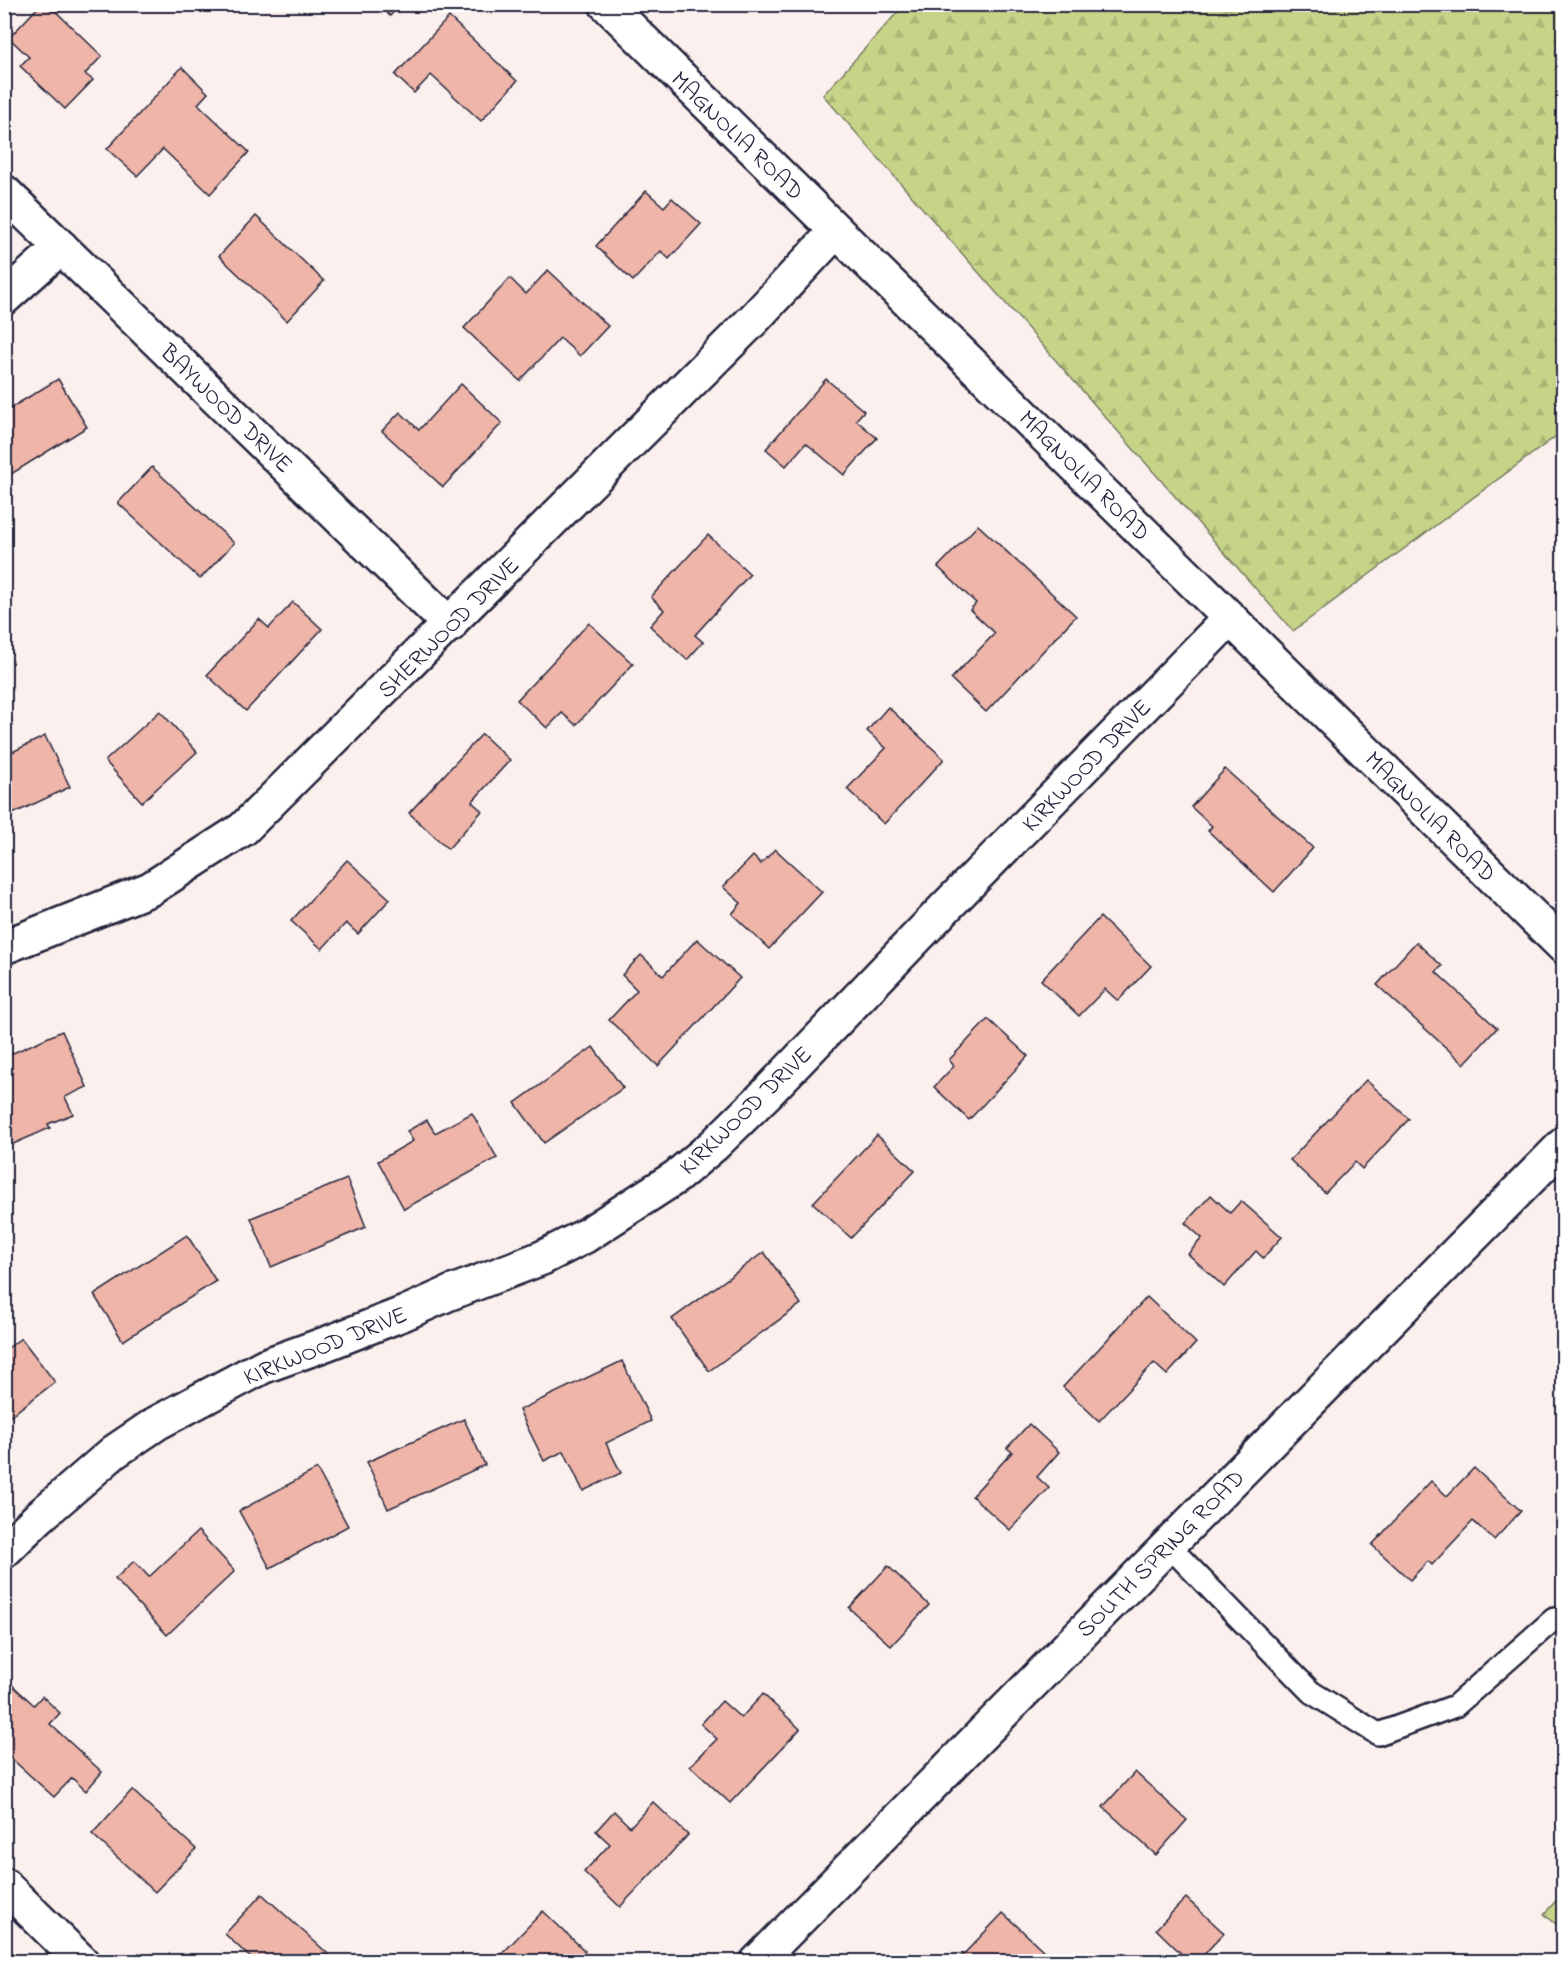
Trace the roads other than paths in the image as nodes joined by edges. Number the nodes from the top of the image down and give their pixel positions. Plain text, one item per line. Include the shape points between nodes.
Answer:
1 (606, 4) edge
2 (4, 192) edge
3 (836, 231) junction
4 (61, 247) junction
5 (4, 298) edge
6 (1230, 618) junction
7 (450, 625) junction
8 (4, 947) edge
9 (1563, 947) edge
10 (1563, 1144) edge
11 (1168, 1545) junction
12 (4, 1551) edge
13 (1554, 1619) dead end
14 (4, 1885) edge
15 (82, 1962) edge
16 (757, 1962) edge

1 - 3 street, MAGNOLIA ROAD
2 - 4 street, BAYWOOD DRIVE
3 - 6 street, MAGNOLIA ROAD
3 - 7 street, SHERWOOD DRIVE via 754,320
4 - 5 street
4 - 7 street, BAYWOOD DRIVE
6 - 9 street, MAGNOLIA ROAD
6 - 12 street, KIRKWOOD DRIVE via 765,1095 676,1177 585,1236 542,1258 264,1366 157,1423 114,1452
7 - 8 street, SHERWOOD DRIVE via 243,829 150,888
10 - 11 street, SOUTH SPRING ROAD
11 - 13 lane via 1311,1692 1378,1734 1455,1706
11 - 16 street, SOUTH SPRING ROAD
14 - 15 street

